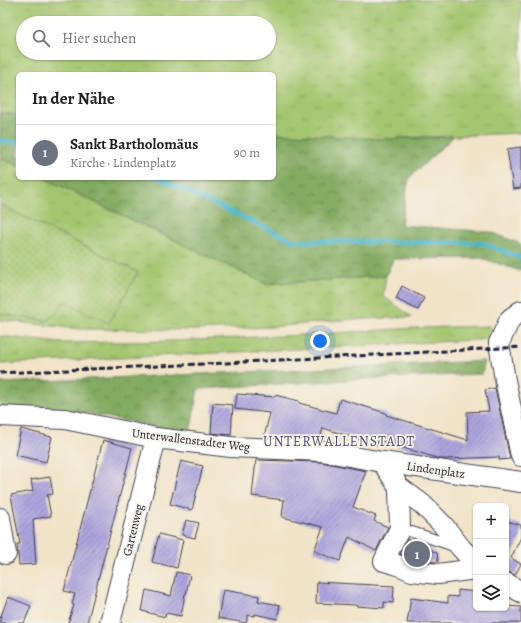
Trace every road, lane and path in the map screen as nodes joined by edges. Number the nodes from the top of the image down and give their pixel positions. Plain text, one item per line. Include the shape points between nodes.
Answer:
1 (521, 311) edge
2 (0, 416) edge
3 (156, 438) junction
4 (521, 456) edge
5 (382, 462) junction
6 (521, 482) edge
7 (399, 487) junction
8 (0, 518) edge
9 (400, 528) junction
10 (461, 548) junction
11 (6, 554) dead end
12 (473, 561) edge
13 (473, 569) edge
14 (509, 585) edge
15 (521, 592) edge
16 (110, 623) edge

1 - 4 street via 510,319 499,343
2 - 3 street, Unterwallenstadter Weg via 65,419
3 - 5 street, Unterwallenstadter Weg via 231,447 322,451
3 - 16 street, Gartenweg
5 - 6 street, Lindenplatz
5 - 7 street, Lindenplatz
7 - 9 street, Lindenplatz
7 - 10 street, Lindenplatz via 422,504
8 - 11 street
9 - 10 lane, Lindenplatz
9 - 13 street, Lindenplatz via 384,561 412,571 438,574
10 - 12 street, Lindenplatz
14 - 15 street

